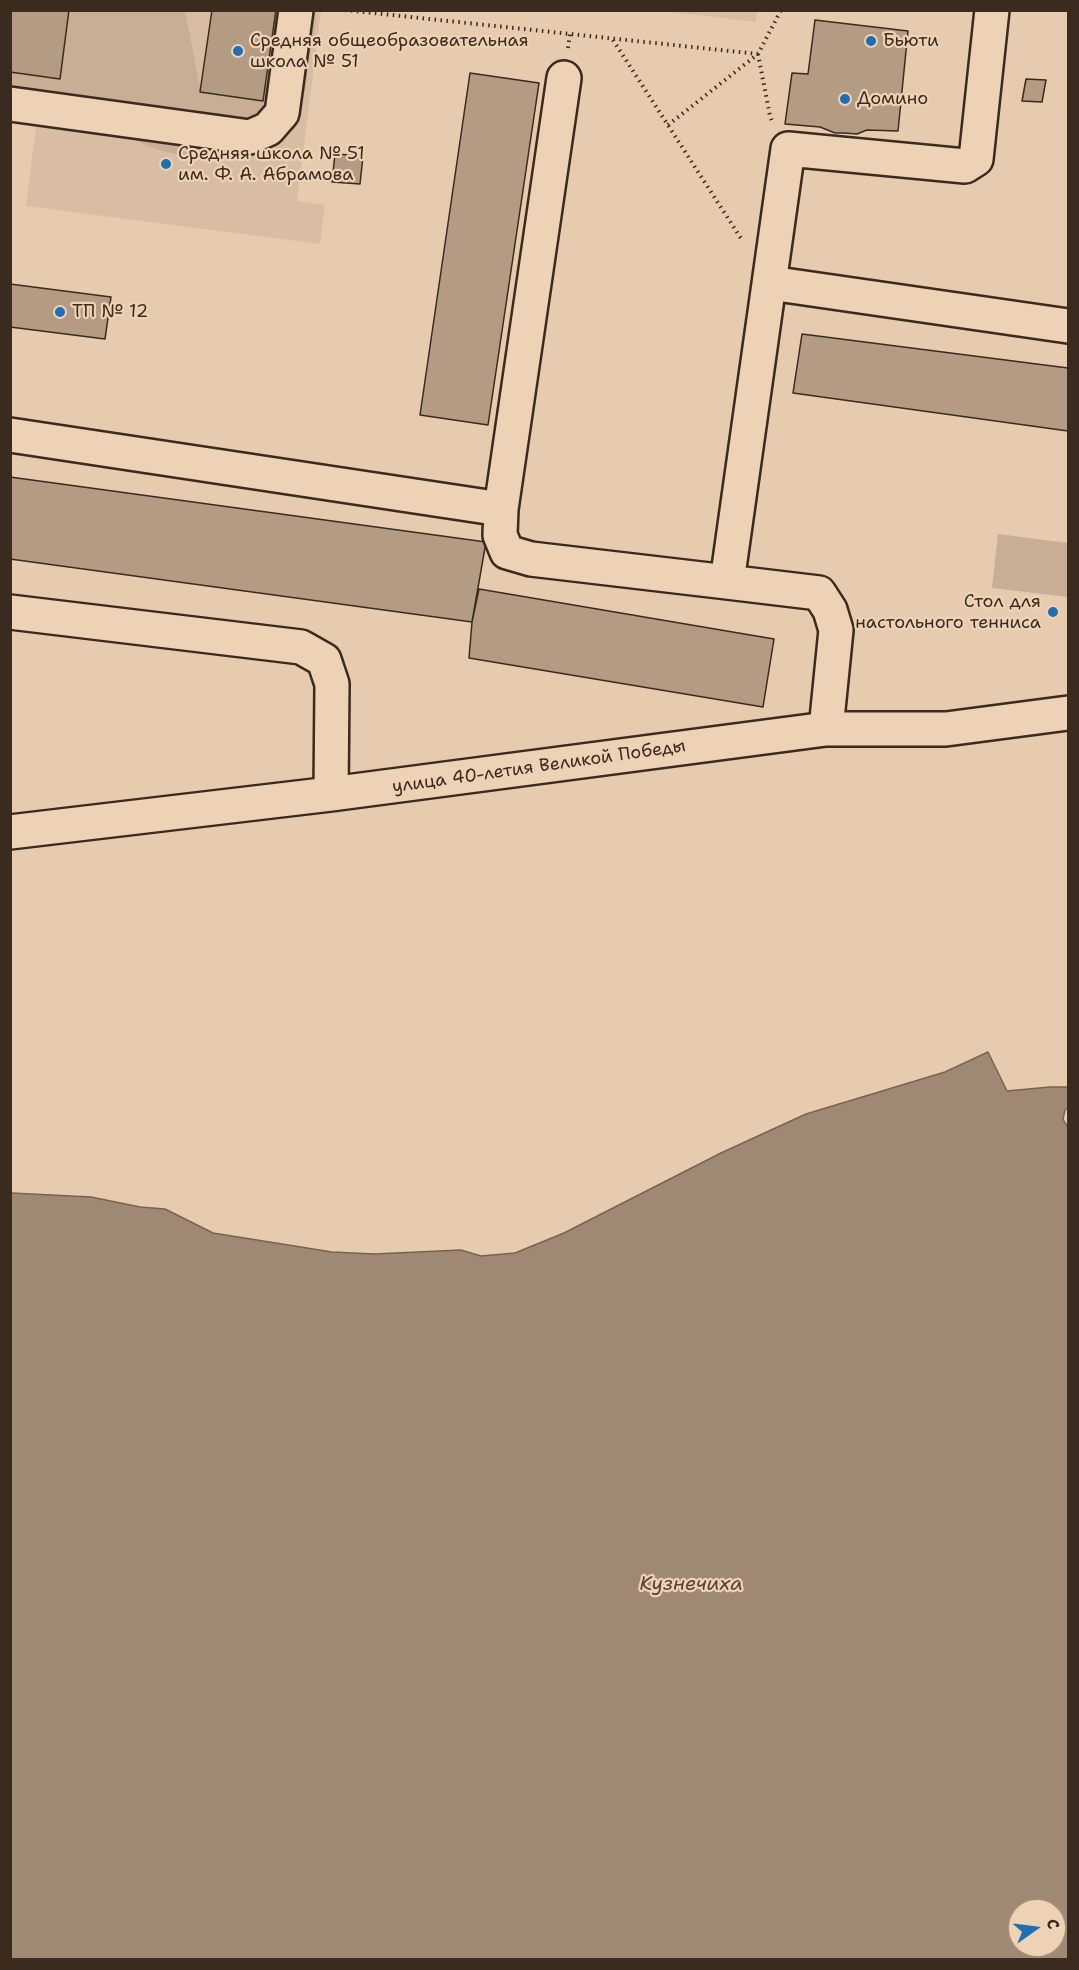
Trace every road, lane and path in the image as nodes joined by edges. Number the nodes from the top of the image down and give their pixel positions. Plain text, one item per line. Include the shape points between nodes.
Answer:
1 (297, 10) edge
2 (345, 10) edge
3 (781, 10) edge
4 (992, 10) edge
5 (612, 39) junction
6 (758, 54) junction
7 (564, 78) dead end
8 (10, 104) edge
9 (669, 125) junction
10 (788, 149) junction
11 (770, 283) junction
12 (1068, 326) edge
13 (10, 435) edge
14 (501, 509) junction
15 (726, 582) junction
16 (10, 612) edge
17 (1068, 713) edge
18 (826, 729) junction
19 (331, 794) junction
20 (10, 832) edge

1 - 8 street via 282,113 268,129 250,137
2 - 5 path
3 - 6 path
4 - 10 street via 976,159 965,166
5 - 6 path
5 - 9 path
6 - 9 path
6 - 10 path via 770,116
7 - 14 street
9 - 11 path
10 - 11 street
11 - 12 street
11 - 15 street
13 - 14 street
14 - 15 street via 500,535 507,552 531,559
15 - 18 street via 819,593 836,630
16 - 19 street via 301,647 324,660 332,684
17 - 18 street, улица 40-летия Великой Победы via 946,729
18 - 19 street, улица 40-летия Великой Победы
19 - 20 street, улица 40-летия Великой Победы

